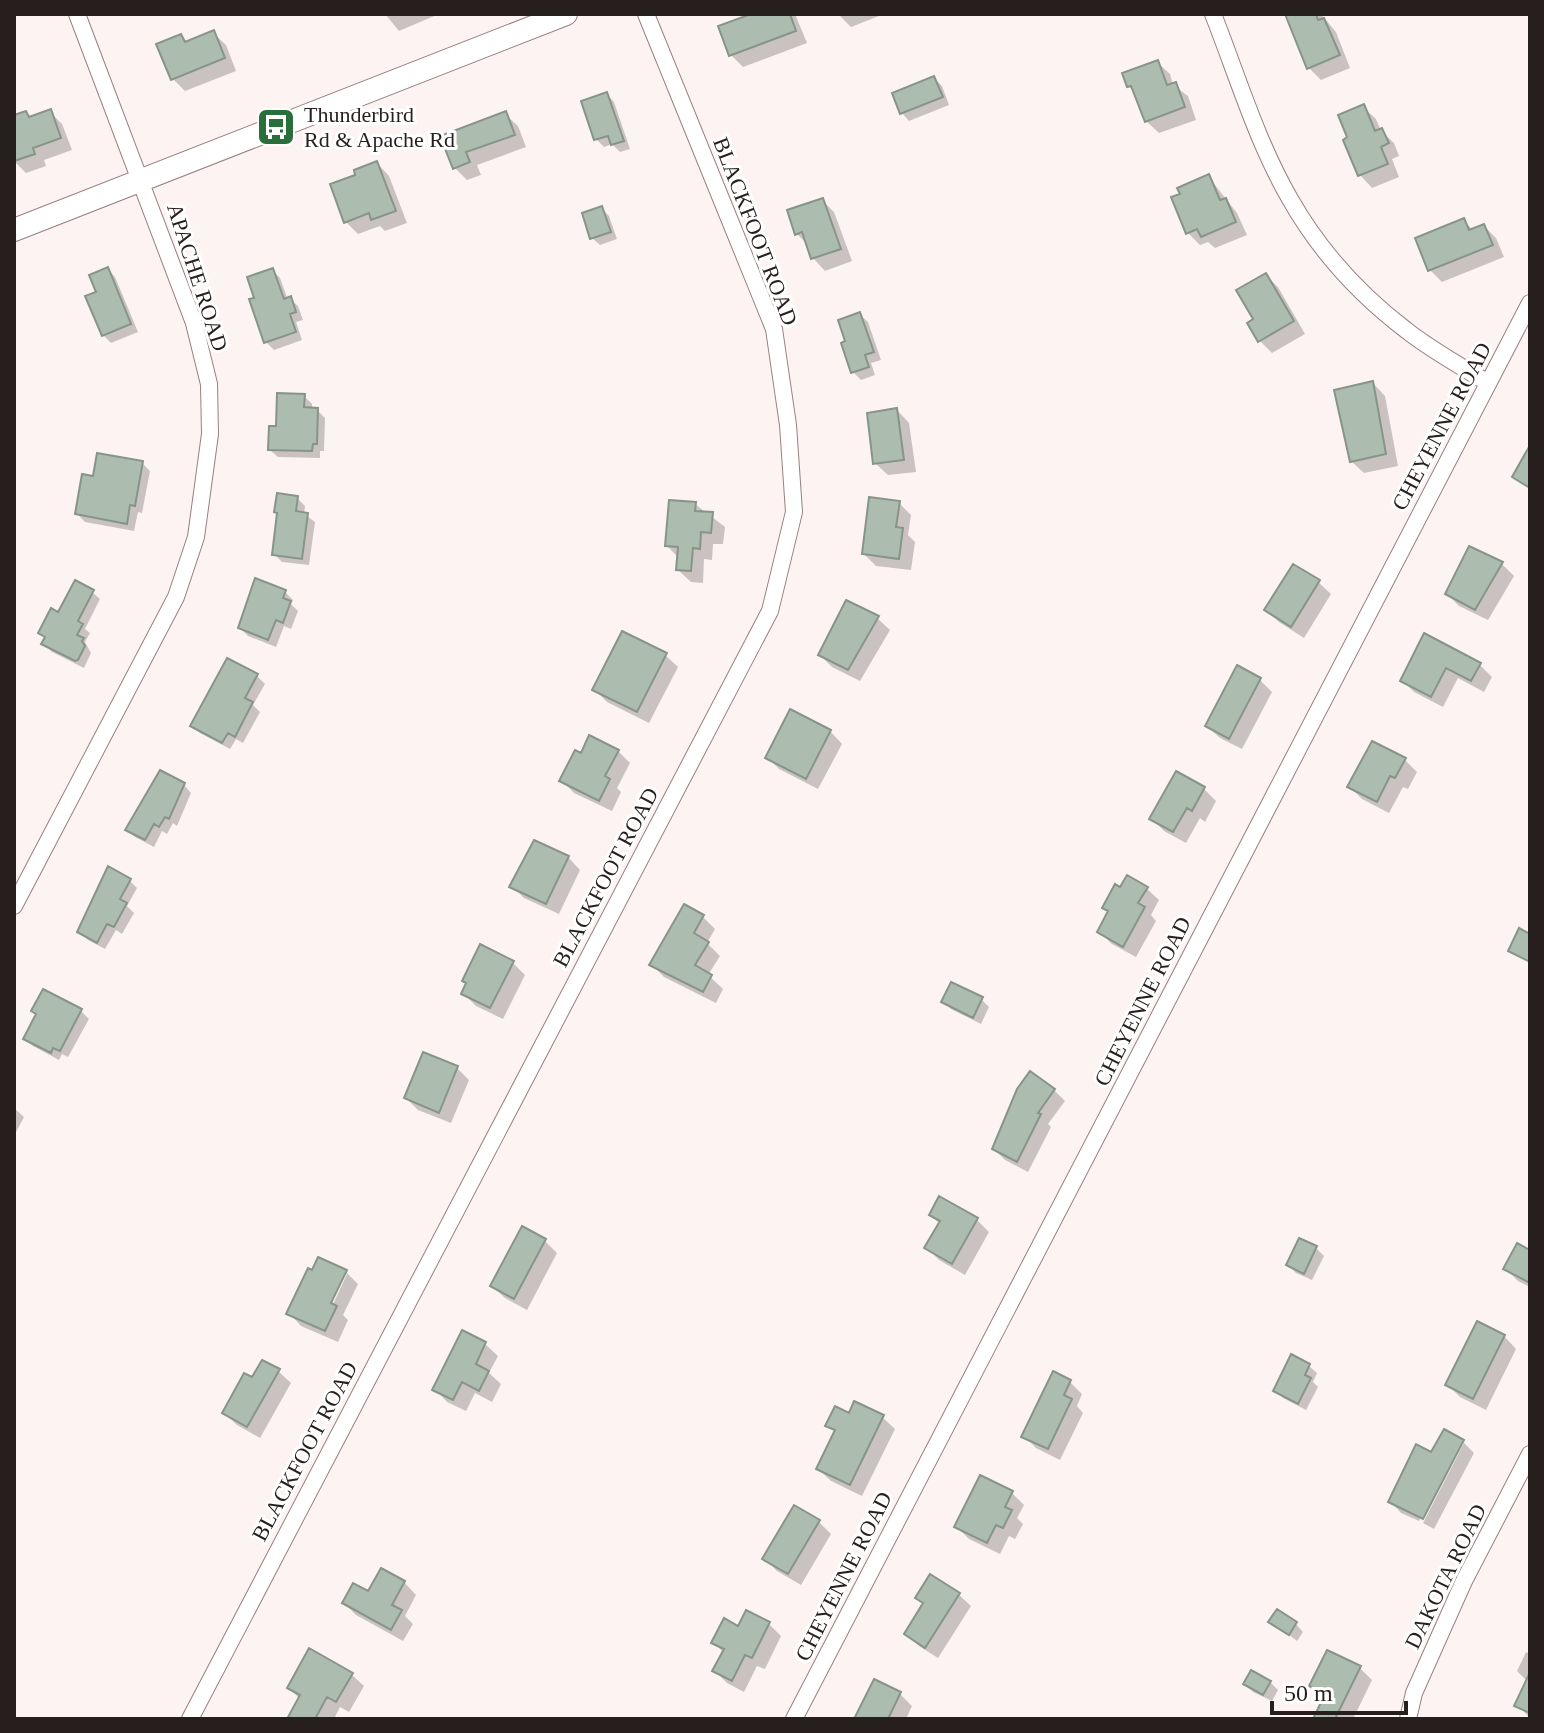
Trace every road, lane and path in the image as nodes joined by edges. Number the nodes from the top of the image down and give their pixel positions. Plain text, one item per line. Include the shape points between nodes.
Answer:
1 (77, 14) edge
2 (566, 14) edge
3 (646, 14) edge
4 (1213, 14) edge
5 (142, 180) junction
6 (14, 230) edge
7 (1530, 303) edge
8 (1488, 383) junction
9 (14, 906) edge
10 (1530, 1454) edge
11 (190, 1719) edge
12 (794, 1719) edge
13 (1408, 1719) edge

1 - 5 street, APACHE ROAD
2 - 5 main road
3 - 11 street, BLACKFOOT ROAD via 774,329 794,512 770,611
4 - 8 street via 1268,154 1321,247 1407,331
5 - 6 main road
5 - 9 street, APACHE ROAD via 194,323 209,384 210,434 196,537 176,597
7 - 8 street, CHEYENNE ROAD
8 - 12 street, CHEYENNE ROAD
10 - 13 street, DAKOTA ROAD via 1464,1581 1414,1693

